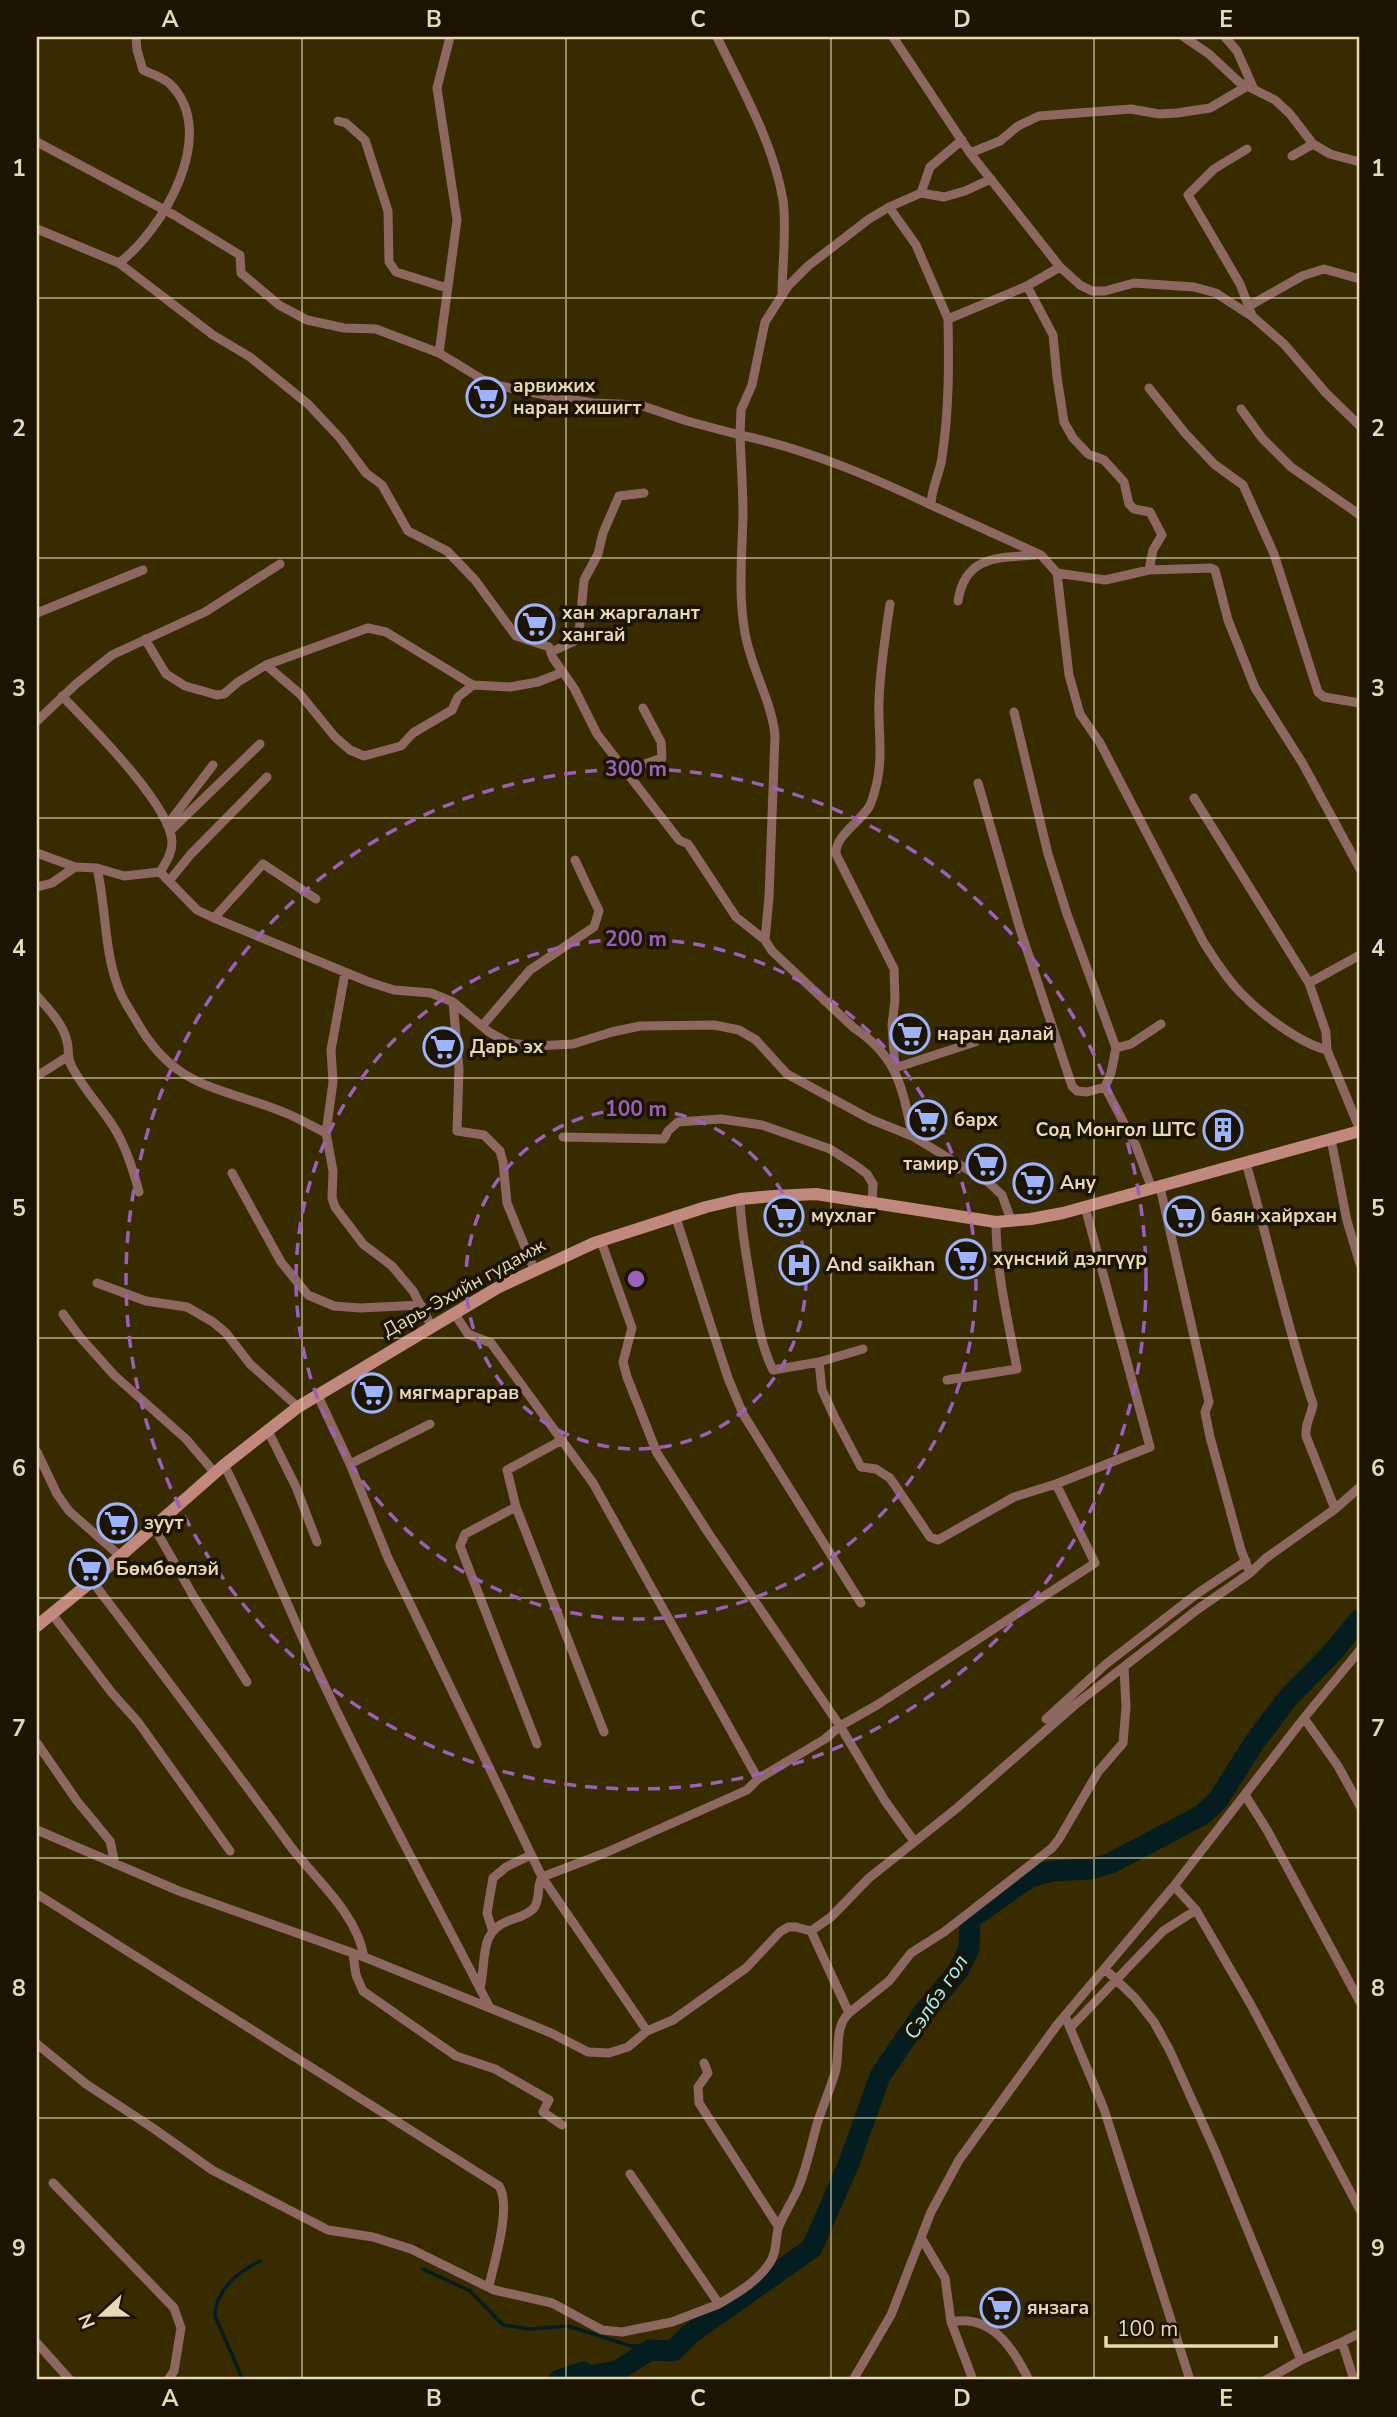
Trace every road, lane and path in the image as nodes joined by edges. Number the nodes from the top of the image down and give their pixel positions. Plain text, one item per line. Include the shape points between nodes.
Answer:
1 (136, 37) edge
2 (450, 37) edge
3 (717, 37) edge
4 (893, 37) edge
5 (1184, 37) edge
6 (1225, 37) edge
7 (1251, 86) junction
8 (338, 121) dead end
9 (962, 140) junction
10 (37, 142) edge
11 (1313, 144) junction
12 (1247, 149) dead end
13 (970, 153) junction
14 (1292, 156) dead end
15 (1360, 162) edge
16 (991, 179) junction
17 (921, 193) junction
18 (889, 207) junction
19 (166, 211) junction
20 (37, 229) edge
21 (118, 263) junction
22 (1060, 267) junction
23 (1360, 279) edge
24 (1027, 286) junction
25 (447, 288) junction
26 (782, 298) junction
27 (1249, 306) junction
28 (1253, 317) junction
29 (948, 319) junction
30 (439, 353) junction
31 (1149, 388) dead end
32 (1241, 408) dead end
33 (1360, 426) edge
34 (740, 435) junction
35 (644, 493) dead end
36 (931, 505) junction
37 (1360, 515) edge
38 (1041, 555) junction
39 (280, 564) dead end
40 (143, 570) dead end
41 (1149, 570) junction
42 (1057, 573) junction
43 (958, 601) dead end
44 (890, 604) dead end
45 (37, 613) edge
46 (145, 639) junction
47 (551, 652) junction
48 (267, 665) junction
49 (563, 672) junction
50 (473, 685) junction
51 (62, 696) junction
52 (1360, 702) edge
53 (643, 708) dead end
54 (1014, 712) dead end
55 (37, 721) edge
56 (261, 744) dead end
57 (213, 765) dead end
58 (625, 771) junction
59 (267, 777) dead end
60 (978, 783) dead end
61 (1194, 798) dead end
62 (169, 827) junction
63 (37, 853) edge
64 (575, 860) dead end
65 (75, 867) junction
66 (97, 868) junction
67 (1360, 869) edge
68 (160, 872) junction
69 (169, 881) junction
70 (37, 887) edge
71 (316, 899) dead end
72 (214, 918) junction
73 (765, 940) junction
74 (1360, 955) edge
75 (345, 973) junction
76 (1308, 983) junction
77 (37, 996) edge
78 (453, 1002) junction
79 (1161, 1024) dead end
80 (482, 1026) junction
81 (975, 1042) dead end
82 (1116, 1048) junction
83 (1327, 1050) junction
84 (67, 1057) junction
85 (895, 1068) junction
86 (37, 1076) edge
87 (1105, 1087) junction
88 (1360, 1130) edge
89 (326, 1133) junction
90 (912, 1136) junction
91 (563, 1138) dead end
92 (1331, 1139) junction
93 (1246, 1163) junction
94 (232, 1173) dead end
95 (1156, 1188) junction
96 (139, 1192) dead end
97 (740, 1199) junction
98 (872, 1203) junction
99 (1085, 1207) junction
100 (676, 1215) junction
101 (1011, 1220) junction
102 (996, 1222) junction
103 (601, 1241) junction
104 (1360, 1264) edge
105 (534, 1269) junction
106 (97, 1283) dead end
107 (421, 1305) junction
108 (454, 1313) junction
109 (63, 1314) dead end
110 (432, 1326) junction
111 (863, 1349) dead end
112 (819, 1362) junction
113 (947, 1380) dead end
114 (317, 1394) junction
115 (298, 1406) junction
116 (430, 1424) dead end
117 (267, 1429) junction
118 (562, 1440) junction
119 (37, 1452) edge
120 (350, 1464) junction
121 (220, 1469) junction
122 (1056, 1484) junction
123 (1360, 1487) edge
124 (516, 1507) junction
125 (1335, 1509) junction
126 (154, 1527) junction
127 (317, 1542) dead end
128 (120, 1556) junction
129 (1246, 1562) junction
130 (1250, 1573) junction
131 (92, 1581) junction
132 (861, 1603) dead end
133 (52, 1614) junction
134 (37, 1626) edge
135 (1360, 1650) edge
136 (1124, 1667) junction
137 (247, 1682) dead end
138 (1304, 1718) junction
139 (1046, 1719) dead end
140 (840, 1726) junction
141 (604, 1732) dead end
142 (37, 1743) edge
143 (537, 1744) dead end
144 (758, 1779) junction
145 (1245, 1795) junction
146 (1360, 1806) edge
147 (37, 1830) edge
148 (914, 1841) junction
149 (230, 1852) dead end
150 (531, 1855) junction
151 (114, 1864) junction
152 (542, 1877) junction
153 (1174, 1886) junction
154 (37, 1894) edge
155 (1196, 1910) junction
156 (492, 1929) junction
157 (811, 1931) junction
158 (353, 1954) junction
159 (364, 1957) junction
160 (1105, 1969) junction
161 (1117, 1980) junction
162 (480, 1988) junction
163 (1360, 2002) edge
164 (491, 2008) junction
165 (849, 2013) junction
166 (1065, 2015) junction
167 (1070, 2028) junction
168 (647, 2031) junction
169 (37, 2044) edge
170 (704, 2063) dead end
171 (562, 2125) dead end
172 (630, 2174) dead end
173 (52, 2183) dead end
174 (1360, 2210) edge
175 (778, 2227) junction
176 (922, 2239) junction
177 (489, 2286) junction
178 (719, 2304) junction
179 (951, 2322) junction
180 (1360, 2333) edge
181 (1342, 2342) junction
182 (37, 2343) edge
183 (1301, 2360) junction
184 (70, 2380) edge
185 (168, 2380) edge
186 (853, 2380) edge
187 (973, 2380) edge
188 (1029, 2380) edge
189 (1190, 2380) edge
190 (1266, 2380) edge
191 (1354, 2380) edge

1 - 19 street via 143,70 171,83 189,113 187,154
2 - 25 street via 438,88 457,220
3 - 26 street via 776,170 783,203
4 - 9 street
5 - 7 street
6 - 7 street via 1237,51
7 - 11 street via 1283,107
7 - 13 street via 1210,108 1177,113 1131,109 1039,116 1000,141
8 - 25 street via 365,140 388,211 389,262 396,272
9 - 13 street
9 - 17 street via 930,167
10 - 19 street
11 - 14 street
11 - 15 street
12 - 27 street via 1214,169 1188,195 1236,275
13 - 16 street
16 - 17 street via 944,197
16 - 22 street
17 - 18 street
18 - 26 street via 808,266
18 - 29 street via 916,245
19 - 21 street
19 - 30 street via 240,255 241,272 279,305 307,320 376,329
20 - 21 street
21 - 47 street via 308,404 366,473 382,485 408,531 447,551 516,636 549,647
22 - 24 street
22 - 28 street via 1092,290 1134,283 1194,287 1216,293
23 - 27 street via 1324,269
24 - 29 street
24 - 41 street via 1053,335 1064,422 1088,454 1104,460 1124,482 1129,504 1150,512 1161,536
25 - 30 street
26 - 34 street via 765,322 752,385 741,410
27 - 28 street
28 - 33 street
29 - 36 street via 950,388 942,461
30 - 34 street via 491,383 568,399 640,405
31 - 52 street via 1214,464 1242,485 1274,554 1318,692
32 - 37 street via 1291,467
34 - 36 street via 870,476
34 - 73 street via 741,601 745,634 774,719 775,736
35 - 47 street via 619,496 584,580 579,634
36 - 38 street
38 - 42 street
38 - 43 street via 983,562 969,571
39 - 46 street via 205,612
40 - 45 street
41 - 42 street via 1105,580
41 - 67 street via 1215,570 1228,620 1255,688
42 - 83 street via 1069,675 1080,714 1204,943 1240,993 1312,1046
44 - 85 street via 879,681 878,779 870,805 835,846 894,969
46 - 48 street via 166,674 185,686 217,695
46 - 51 street via 112,655
47 - 49 street
48 - 50 street via 368,628 386,632
48 - 50 street via 300,694 335,737 364,756 401,746 413,733 452,710 458,697
49 - 50 street via 510,687
49 - 58 street via 597,734
51 - 55 street
51 - 62 street via 131,771
53 - 58 street via 661,742 662,758
54 - 82 street via 1048,854
56 - 62 street
57 - 62 street
58 - 73 street via 679,840 688,844 736,917
59 - 69 street
60 - 87 street via 1020,929 1073,1086 1087,1092
61 - 76 street
62 - 68 street via 170,856
63 - 65 street
64 - 80 street via 599,911 594,927 530,970
65 - 66 street
65 - 70 street
66 - 68 street via 124,876
66 - 89 street via 117,987 162,1059 187,1077 284,1112
68 - 69 street
69 - 72 street via 197,910
71 - 72 street via 263,864
72 - 75 street
73 - 85 street via 854,1028 870,1038
74 - 76 street
75 - 78 street via 394,990 431,993
75 - 89 street via 331,1050 333,1082
76 - 83 street via 1326,1032
77 - 84 street via 60,1025
78 - 80 street
78 - 105 street via 459,1069 457,1131 484,1135 500,1151 508,1203
79 - 82 street via 1131,1044
80 - 90 street via 509,1043 535,1046 573,1044 640,1026 713,1025 739,1030 756,1040 788,1074 870,1119
81 - 85 street
82 - 87 street
83 - 88 street
84 - 86 street
84 - 96 street via 114,1126
85 - 90 street
87 - 95 street
88 - 92 main road, Дарь-Эхийн гудамж
89 - 107 street via 335,1207 363,1244 392,1266
90 - 101 street via 988,1182 1002,1195
91 - 98 street via 664,1139 678,1122 721,1119 761,1125 830,1149 855,1165 873,1184
92 - 93 main road, Дарь-Эхийн гудамж
92 - 104 street via 1346,1221
93 - 95 main road, Дарь-Эхийн гудамж
93 - 125 street via 1313,1404 1305,1424 1306,1436
94 - 107 street via 281,1262 308,1296 334,1306
95 - 99 main road, Дарь-Эхийн гудамж
95 - 129 street via 1209,1402 1207,1424
97 - 98 main road, Дарь-Эхийн гудамж via 816,1194
97 - 100 main road, Дарь-Эхийн гудамж
97 - 112 street via 754,1308 766,1357 773,1370
98 - 102 main road, Дарь-Эхийн гудамж
99 - 101 main road, Дарь-Эхийн гудамж
99 - 122 street via 1150,1447
100 - 103 main road, Дарь-Эхийн гудамж
100 - 132 street via 743,1414
101 - 102 main road, Дарь-Эхийн гудамж
102 - 113 street via 1003,1298 1017,1369
103 - 105 main road, Дарь-Эхийн гудамж
103 - 140 street via 632,1328 623,1362 657,1453
105 - 108 main road, Дарь-Эхийн гудамж
106 - 115 street via 146,1301 187,1307 213,1322 250,1364
107 - 110 street
108 - 110 main road, Дарь-Эхийн гудамж
108 - 118 street via 468,1334 491,1343
109 - 121 street via 114,1375
110 - 114 main road, Дарь-Эхийн гудамж
111 - 112 street
112 - 122 street via 822,1390 861,1467 890,1478 930,1537 938,1540 1014,1497
114 - 115 main road, Дарь-Эхийн гудамж
114 - 120 street
115 - 117 main road, Дарь-Эхийн гудамж
116 - 120 street
117 - 121 main road, Дарь-Эхийн гудамж
117 - 127 street
118 - 124 street via 507,1471
118 - 144 street via 593,1483
119 - 128 street via 69,1511
120 - 150 street via 388,1558
121 - 126 main road, Дарь-Эхийн гудамж
121 - 162 street via 251,1517 351,1741
122 - 140 street via 1095,1563
123 - 125 street
124 - 141 street
124 - 143 street via 465,1534 460,1546
125 - 130 street
126 - 128 main road, Дарь-Эхийн гудамж
126 - 137 street
128 - 131 main road, Дарь-Эхийн гудамж
129 - 130 street
129 - 139 street via 1106,1664
130 - 136 street
131 - 133 main road, Дарь-Эхийн гудамж
131 - 159 street via 345,1914 361,1939
133 - 134 main road, Дарь-Эхийн гудамж
133 - 149 street via 138,1722
135 - 138 street
136 - 148 street
136 - 165 street via 1123,1743 1098,1772 1052,1848 911,1953 889,1981
138 - 145 street
138 - 146 street
140 - 144 street
140 - 148 street
142 - 151 street via 110,1841
144 - 152 street via 747,1790 677,1822
145 - 153 street
145 - 163 street
147 - 151 street
148 - 157 street
150 - 152 street
150 - 156 street via 493,1878 487,1913
151 - 158 street
152 - 156 street via 530,1912
152 - 168 street
153 - 155 street
153 - 160 street
154 - 177 street via 499,2186 502,2220
155 - 161 street via 1163,1931
155 - 174 street
156 - 162 street
157 - 165 street
157 - 168 street via 788,1927 746,1968 673,2020
158 - 159 street
158 - 171 street via 363,1991 456,2056 495,2069 549,2099 543,2112
159 - 164 street
160 - 161 street
160 - 166 street
161 - 167 street
161 - 183 street via 1154,2022 1170,2051
162 - 164 street
164 - 168 street via 588,2052 609,2053 628,2047
165 - 175 street via 840,2027 838,2062 803,2177
166 - 167 street
166 - 176 street via 959,2160 939,2194
167 - 189 street via 1104,2109
169 - 177 street via 86,2084 212,2170 277,2205 328,2230 411,2249
170 - 175 street via 708,2073 698,2087 699,2103
172 - 178 street
173 - 185 street via 174,2308 181,2328 174,2371
175 - 178 street via 769,2264 754,2281
176 - 179 street via 945,2278
176 - 186 street via 891,2315
177 - 178 street via 552,2303 602,2330 622,2332 672,2322
179 - 187 street
179 - 188 street via 965,2319 995,2332 1013,2350
180 - 181 street
181 - 183 street
181 - 191 street
182 - 184 street
183 - 190 street

